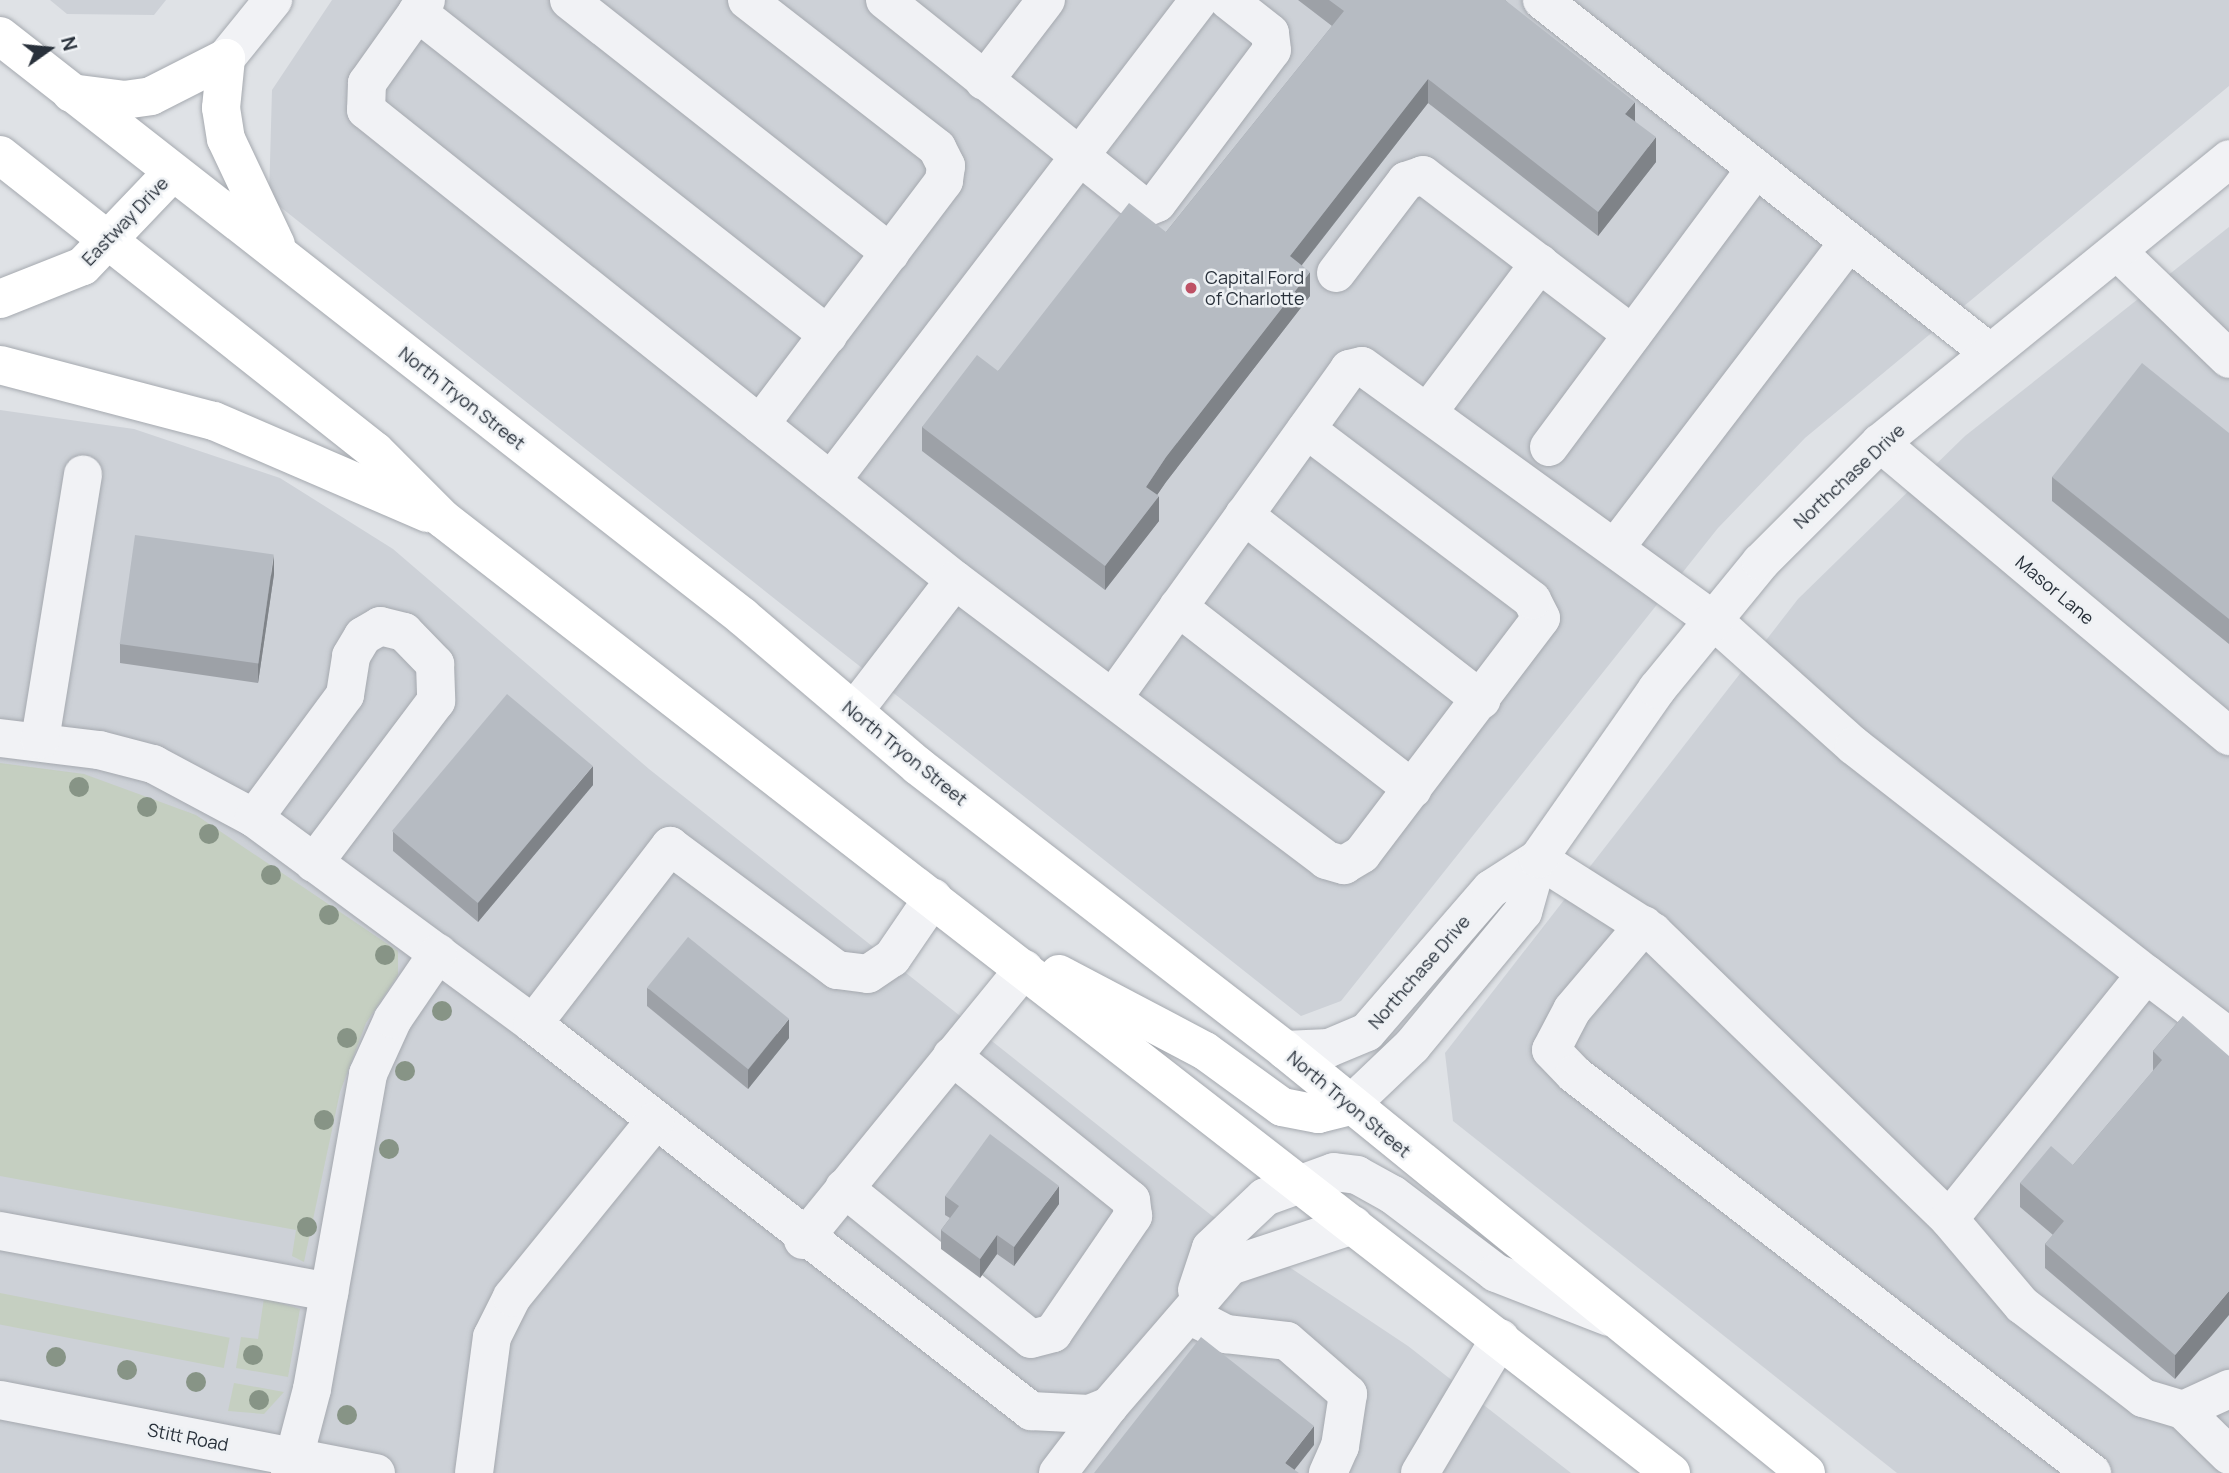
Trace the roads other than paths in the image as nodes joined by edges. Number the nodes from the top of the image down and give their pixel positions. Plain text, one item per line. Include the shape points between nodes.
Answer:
1 (273, 0) edge
2 (569, 0) edge
3 (747, 0) edge
4 (1046, 0) edge
5 (1199, 0) edge
6 (1228, 0) edge
7 (1542, 0) edge
8 (900, 5) edge
9 (422, 6) edge
10 (0, 36) edge
11 (226, 58) junction
12 (984, 81) junction
13 (71, 93) junction
14 (0, 155) edge
15 (1078, 158) junction
16 (2229, 159) edge
17 (1756, 168) junction
18 (172, 173) junction
19 (107, 242) junction
20 (1849, 242) junction
21 (2118, 252) junction
22 (890, 253) junction
23 (284, 258) junction
24 (1540, 263) junction
25 (1336, 273) dead end
26 (0, 299) edge
27 (1632, 334) junction
28 (828, 335) junction
29 (1989, 352) junction
30 (2229, 359) edge
31 (0, 365) edge
32 (1428, 412) junction
33 (760, 424) junction
34 (1306, 429) junction
35 (1880, 443) junction
36 (1549, 447) dead end
37 (83, 474) dead end
38 (831, 481) junction
39 (1244, 515) junction
40 (443, 519) junction
41 (1615, 548) junction
42 (955, 580) junction
43 (1178, 607) junction
44 (1713, 620) junction
45 (1113, 698) junction
46 (1482, 700) junction
47 (854, 711) junction
48 (2229, 736) edge
49 (0, 738) edge
50 (40, 740) junction
51 (1413, 789) junction
52 (254, 818) junction
53 (1538, 859) junction
54 (314, 863) junction
55 (933, 898) junction
56 (1644, 925) junction
57 (974, 929) junction
58 (438, 953) junction
59 (1024, 969) junction
60 (2146, 974) junction
61 (533, 1024) junction
62 (2229, 1037) edge
63 (1285, 1051) junction
64 (951, 1056) junction
65 (1349, 1106) junction
66 (655, 1121) junction
67 (1301, 1185) junction
68 (844, 1188) junction
69 (1949, 1219) junction
70 (1353, 1226) junction
71 (0, 1231) edge
72 (803, 1240) junction
73 (329, 1292) junction
74 (1189, 1315) junction
75 (1614, 1319) junction
76 (1500, 1338) junction
77 (2229, 1389) edge
78 (0, 1400) edge
79 (1109, 1406) junction
80 (2183, 1410) junction
81 (2229, 1455) edge
82 (292, 1465) edge
83 (376, 1473) edge
84 (474, 1473) edge
85 (1058, 1473) edge
86 (1328, 1473) edge
87 (1420, 1473) edge
88 (1671, 1473) edge
89 (1806, 1473) edge
90 (2092, 1473) edge

1 - 11 street
2 - 22 street
3 - 22 street via 945,159 944,181
4 - 12 street
5 - 15 street
6 - 15 street via 1270,33 1272,50 1157,202 1142,207
7 - 17 street
8 - 12 street
9 - 28 street
9 - 33 street via 367,83 366,110
10 - 13 main road, North Tryon Street
11 - 13 main road via 151,96 124,100
11 - 23 main road via 221,108 226,139
12 - 15 street
13 - 18 main road, North Tryon Street
14 - 19 main road
15 - 38 street
16 - 21 street, Northchase Drive
17 - 20 street
17 - 27 street
18 - 19 main road, Eastway Drive
18 - 23 main road, North Tryon Street
19 - 26 main road, Eastway Drive via 66,276
19 - 40 main road via 375,452
20 - 29 street
20 - 41 street
21 - 29 street, Northchase Drive
21 - 30 street
22 - 28 street
23 - 47 main road, North Tryon Street
24 - 25 street via 1417,174
24 - 27 street
24 - 32 street
27 - 36 street
28 - 33 street
29 - 35 street, Northchase Drive
31 - 40 main road via 214,421
32 - 34 street via 1356,366
32 - 41 street
33 - 38 street
34 - 39 street
34 - 46 street via 1536,606 1539,626
35 - 44 street, Northchase Drive via 1761,562
35 - 48 street, Masor Lane
37 - 50 street
38 - 42 street
39 - 43 street
39 - 46 street
40 - 55 main road
41 - 44 street
42 - 45 street
42 - 47 street
43 - 45 street
43 - 51 street
44 - 53 street, Northchase Drive
44 - 60 street via 1854,747
45 - 51 street via 1332,863 1351,863 1362,854
46 - 51 street
47 - 63 main road, North Tryon Street
49 - 50 street
50 - 52 street via 153,764
52 - 54 street
52 - 54 street via 345,695 351,656 363,636 380,626 404,632 435,664 436,701
53 - 56 street
53 - 63 street, Northchase Drive via 1491,888 1367,1031 1329,1048
53 - 65 street, Northchase Drive via 1523,912 1412,1046
54 - 58 street
55 - 57 main road
55 - 61 street via 892,958 868,974 837,970 670,846
56 - 69 street
56 - 90 street via 1572,1010 1551,1050
57 - 59 main road
57 - 65 main road via 1205,1051 1282,1107 1318,1114
58 - 61 street
58 - 73 street via 393,1019 368,1074
59 - 64 street
59 - 67 main road
60 - 62 street
60 - 69 street
61 - 66 street
63 - 65 main road, North Tryon Street
64 - 68 street
64 - 68 street via 1131,1200 1133,1216 1053,1333 1031,1339
65 - 75 main road, North Tryon Street
66 - 72 street
66 - 84 street via 502,1317 492,1337
67 - 70 main road
67 - 74 street via 1265,1197 1211,1248
67 - 75 street via 1334,1172 1357,1175 1496,1273
68 - 72 street
69 - 80 street via 2022,1305 2143,1398
70 - 74 street via 1230,1266
70 - 76 main road
71 - 73 street
72 - 79 street via 1031,1411 1066,1415
73 - 82 street
74 - 79 street
74 - 86 street via 1226,1334 1287,1341 1348,1394 1340,1446
75 - 89 main road, North Tryon Street
76 - 87 street
76 - 88 main road
77 - 80 street
78 - 82 street, Stitt Road
79 - 85 street
80 - 81 street
82 - 83 street, Stitt Road

